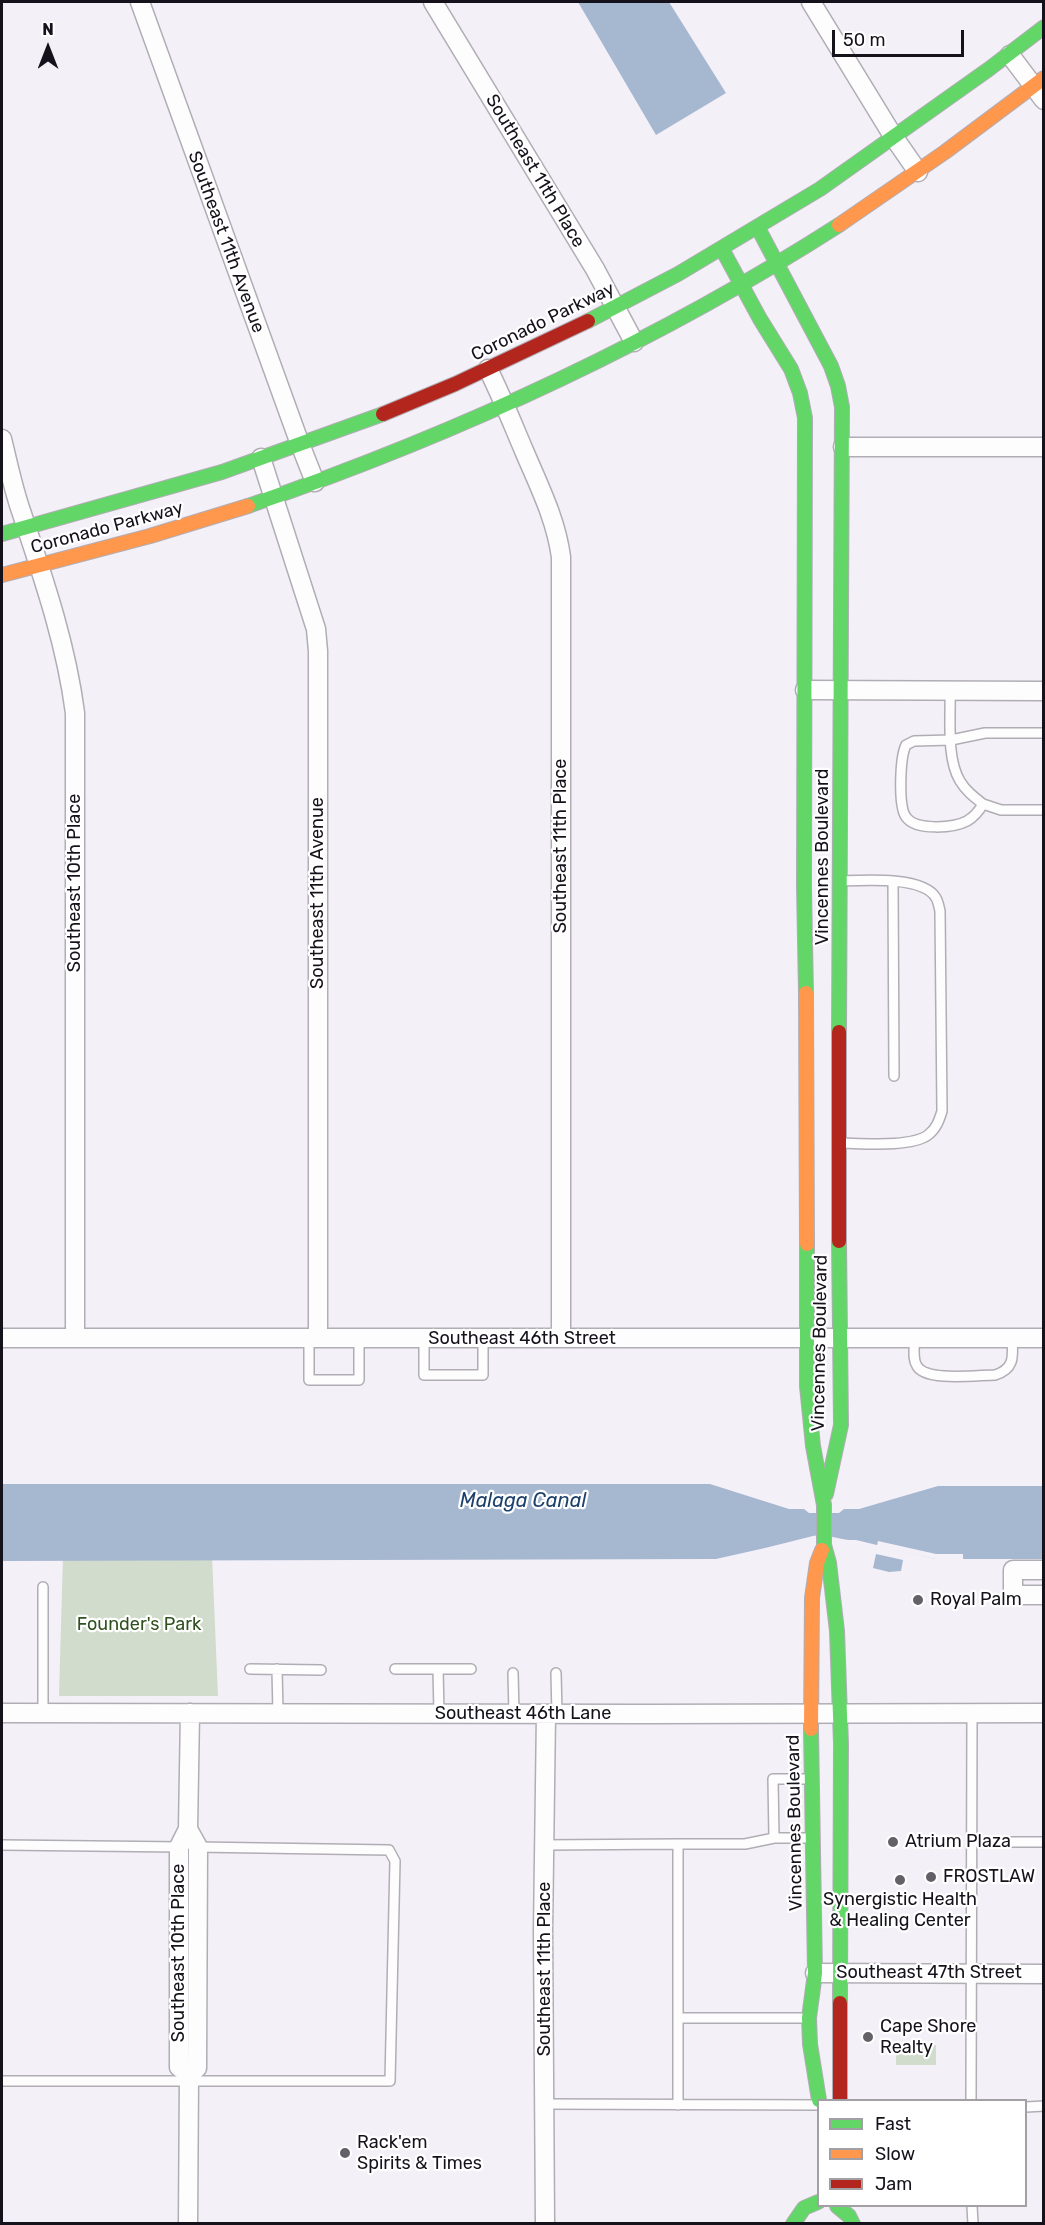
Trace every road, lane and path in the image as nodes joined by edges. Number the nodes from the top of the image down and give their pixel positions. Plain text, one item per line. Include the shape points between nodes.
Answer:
1 (140, 2) edge
2 (433, 2) edge
3 (811, 2) edge
4 (1044, 27) edge
5 (1010, 55) junction
6 (1040, 88) edge
7 (892, 136) junction
8 (918, 172) junction
9 (758, 228) junction
10 (722, 249) junction
11 (776, 265) junction
12 (741, 285) junction
13 (615, 308) junction
14 (634, 342) junction
15 (488, 369) junction
16 (506, 404) junction
17 (2, 439) edge
18 (300, 444) junction
19 (843, 447) junction
20 (1044, 447) edge
21 (261, 458) junction
22 (315, 482) junction
23 (274, 496) junction
24 (27, 527) junction
25 (2, 534) edge
26 (40, 565) junction
27 (2, 575) edge
28 (805, 690) junction
29 (842, 691) junction
30 (950, 691) junction
31 (1044, 691) edge
32 (1044, 733) edge
33 (951, 740) junction
34 (983, 804) junction
35 (1044, 810) edge
36 (841, 881) junction
37 (893, 882) junction
38 (894, 1076) dead end
39 (838, 1143) junction
40 (314, 1337) junction
41 (561, 1337) junction
42 (809, 1337) junction
43 (841, 1337) junction
44 (2, 1338) edge
45 (75, 1338) junction
46 (359, 1338) junction
47 (483, 1338) junction
48 (914, 1338) junction
49 (1012, 1338) junction
50 (1044, 1338) edge
51 (424, 1339) junction
52 (824, 1505) junction
53 (824, 1545) junction
54 (1044, 1570) edge
55 (43, 1587) dead end
56 (1044, 1595) edge
57 (250, 1669) dead end
58 (277, 1669) junction
59 (438, 1669) junction
60 (471, 1669) dead end
61 (321, 1670) dead end
62 (395, 1670) dead end
63 (513, 1673) dead end
64 (556, 1673) dead end
65 (2, 1713) edge
66 (43, 1713) junction
67 (190, 1713) junction
68 (278, 1713) junction
69 (439, 1713) junction
70 (811, 1713) junction
71 (840, 1713) junction
72 (972, 1713) junction
73 (1044, 1713) edge
74 (514, 1714) junction
75 (551, 1714) junction
76 (810, 1779) junction
77 (188, 1829) junction
78 (774, 1838) junction
79 (811, 1838) junction
80 (972, 1842) junction
81 (1044, 1842) edge
82 (678, 1844) junction
83 (2, 1845) edge
84 (545, 1845) junction
85 (179, 1848) junction
86 (198, 1848) junction
87 (178, 1942) junction
88 (198, 1942) junction
89 (815, 1973) junction
90 (841, 1973) junction
91 (972, 1974) junction
92 (1044, 1974) edge
93 (178, 1985) junction
94 (198, 1985) junction
95 (678, 2018) junction
96 (809, 2018) junction
97 (189, 2078) junction
98 (2, 2081) edge
99 (819, 2099) edge
100 (840, 2099) edge
101 (971, 2099) edge
102 (545, 2104) junction
103 (678, 2104) junction
104 (817, 2105) edge
105 (1044, 2106) edge
106 (1027, 2107) edge
107 (817, 2197) edge
108 (972, 2207) edge
109 (846, 2212) edge
110 (188, 2223) edge
111 (545, 2223) edge
112 (791, 2223) edge
113 (862, 2223) edge
114 (973, 2223) edge

1 - 18 street, Southeast 11th Avenue
2 - 13 street, Southeast 11th Place
3 - 7 street
4 - 5 street, Coronado Parkway
5 - 6 street
5 - 7 street, Coronado Parkway
6 - 8 street, Coronado Parkway
7 - 8 street
7 - 9 street, Coronado Parkway via 822,188
8 - 11 street, Coronado Parkway
9 - 10 street, Coronado Parkway
9 - 11 street, Vincennes Boulevard
10 - 12 street, Vincennes Boulevard
10 - 13 street, Coronado Parkway
11 - 12 street, Coronado Parkway
11 - 19 street, Vincennes Boulevard via 831,366 842,407
12 - 14 street, Coronado Parkway
12 - 28 street, Vincennes Boulevard via 791,369 805,418
13 - 14 street, Southeast 11th Place
13 - 15 street, Coronado Parkway
14 - 16 street, Coronado Parkway
15 - 16 street, Southeast 11th Place
15 - 18 street, Coronado Parkway
16 - 22 street, Coronado Parkway
16 - 41 street, Southeast 11th Place via 553,516 561,557
17 - 24 street, Southeast 10th Place
18 - 21 street, Coronado Parkway
18 - 22 street, Southeast 11th Avenue
19 - 20 street
19 - 29 street, Vincennes Boulevard
21 - 23 street, Southeast 11th Avenue
21 - 24 street, Coronado Parkway
22 - 23 street, Coronado Parkway
23 - 26 street, Coronado Parkway
23 - 40 street, Southeast 11th Avenue via 316,629 318,651
24 - 25 street, Coronado Parkway
24 - 26 street, Southeast 10th Place
26 - 27 street, Coronado Parkway
26 - 45 street, Southeast 10th Place via 75,712
28 - 29 street
28 - 42 street, Vincennes Boulevard
29 - 30 street
29 - 36 street, Vincennes Boulevard
30 - 31 street
30 - 33 lane
32 - 33 lane via 985,733
33 - 34 lane via 959,780
33 - 34 lane via 914,741 906,745 902,754 902,808 907,819 916,825 950,826 966,822
34 - 35 lane via 1001,810
36 - 37 lane
36 - 39 street, Vincennes Boulevard
37 - 38 lane
37 - 39 lane via 923,886 936,897 940,911 942,1111 937,1126 927,1136 908,1142
39 - 43 street, Vincennes Boulevard
40 - 45 street, Southeast 46th Street
40 - 46 street, Southeast 46th Street
40 - 46 lane via 309,1380 359,1380
41 - 42 street, Southeast 46th Street
41 - 47 street, Southeast 46th Street
42 - 43 street, Southeast 46th Street
42 - 52 street, Vincennes Boulevard via 807,1386
43 - 48 street, Southeast 46th Street
43 - 52 street, Vincennes Boulevard via 841,1425
44 - 45 street, Southeast 46th Street
46 - 51 street, Southeast 46th Street
47 - 51 street, Southeast 46th Street
47 - 51 lane via 483,1375 424,1375
48 - 49 street, Southeast 46th Street
48 - 49 lane via 915,1362 932,1376 1004,1372 1013,1360
49 - 50 street, Southeast 46th Street
52 - 53 street, Vincennes Boulevard
53 - 70 street, Vincennes Boulevard via 817,1563 813,1598
53 - 71 street, Vincennes Boulevard via 835,1610
54 - 56 street via 1014,1570 1014,1595
55 - 66 lane
57 - 58 lane
58 - 61 lane
58 - 68 lane
59 - 60 lane
59 - 62 lane
59 - 69 lane
63 - 74 lane
64 - 75 lane
65 - 66 street, Southeast 46th Lane
66 - 67 street, Southeast 46th Lane
67 - 68 street, Southeast 46th Lane
67 - 77 street, Southeast 10th Place
68 - 69 street, Southeast 46th Lane
69 - 74 street, Southeast 46th Lane
70 - 71 street, Southeast 46th Lane
70 - 75 street, Southeast 46th Lane
70 - 76 street, Vincennes Boulevard
71 - 72 street, Southeast 46th Lane
71 - 90 street, Vincennes Boulevard
72 - 73 street, Southeast 46th Lane
72 - 80 lane
74 - 75 street, Southeast 46th Lane
75 - 84 street, Southeast 11th Place
76 - 78 lane via 773,1779
76 - 79 street, Vincennes Boulevard
77 - 85 street, Southeast 10th Place
77 - 86 street, Southeast 10th Place
78 - 79 lane
78 - 82 lane via 745,1844
79 - 89 street, Vincennes Boulevard
80 - 81 lane
80 - 91 lane
82 - 84 lane
82 - 95 lane
83 - 85 lane
84 - 102 street, Southeast 11th Place
85 - 86 lane
85 - 87 street, Southeast 10th Place
86 - 88 street, Southeast 10th Place
86 - 97 lane via 388,1850 395,1861 390,2081
87 - 88 lane
87 - 93 street, Southeast 10th Place
88 - 94 street, Southeast 10th Place
89 - 90 street, Southeast 47th Street
89 - 96 street, Vincennes Boulevard
90 - 91 street, Southeast 47th Street
90 - 100 street, Vincennes Boulevard
91 - 92 street, Southeast 47th Street
91 - 101 lane
93 - 94 lane
93 - 97 street, Southeast 10th Place via 179,2067
94 - 97 street, Southeast 10th Place via 197,2068
95 - 96 lane
95 - 103 lane
96 - 99 street, Vincennes Boulevard
97 - 98 lane
97 - 110 street, Southeast 10th Place
102 - 103 lane
102 - 111 street, Southeast 11th Place
103 - 104 lane
105 - 106 lane
107 - 112 street
108 - 114 lane
109 - 113 street

